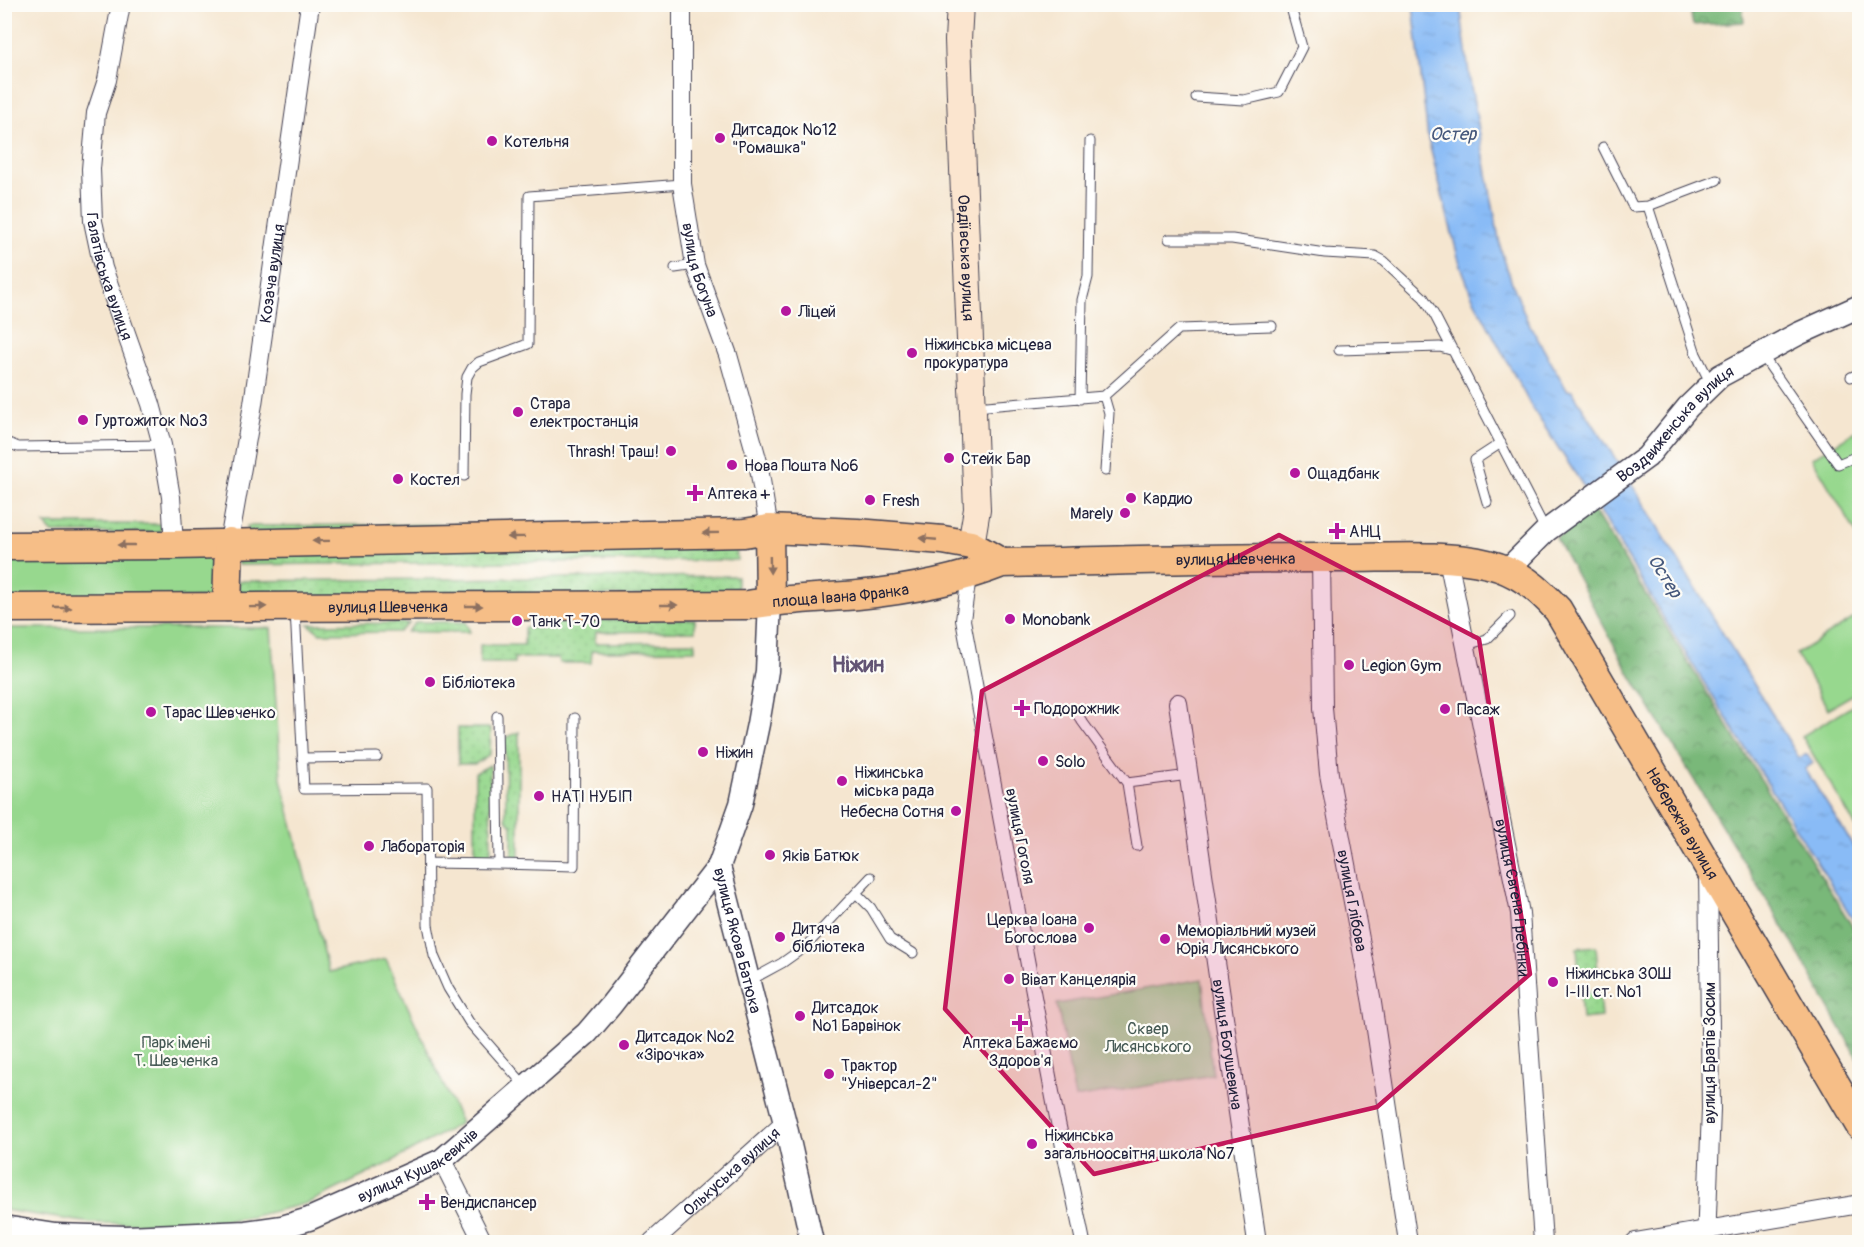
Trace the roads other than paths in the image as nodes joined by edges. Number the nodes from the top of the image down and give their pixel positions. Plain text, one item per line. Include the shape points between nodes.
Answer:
1 (121, 4) edge
2 (310, 4) edge
3 (682, 4) edge
4 (960, 4) edge
5 (1290, 4) edge
6 (1196, 97) dead end
7 (1090, 141) dead end
8 (1603, 147) dead end
9 (1717, 180) dead end
10 (682, 184) junction
11 (1648, 206) junction
12 (1169, 239) dead end
13 (694, 265) junction
14 (675, 268) dead end
15 (1860, 306) edge
16 (1272, 326) dead end
17 (1339, 350) dead end
18 (1454, 351) junction
19 (1761, 354) junction
20 (1711, 384) junction
21 (1104, 396) junction
22 (1080, 399) junction
23 (975, 408) junction
24 (4, 441) edge
25 (1501, 443) junction
26 (162, 445) junction
27 (1860, 455) edge
28 (1106, 471) dead end
29 (464, 476) dead end
30 (1487, 501) dead end
31 (769, 529) junction
32 (1546, 531) junction
33 (229, 542) junction
34 (174, 545) junction
35 (971, 545) junction
36 (4, 546) edge
37 (1321, 558) junction
38 (1458, 560) junction
39 (1002, 563) junction
40 (1508, 570) junction
41 (969, 576) junction
42 (770, 601) junction
43 (295, 606) junction
44 (227, 607) junction
45 (4, 608) edge
46 (1510, 616) dead end
47 (1466, 645) junction
48 (1178, 703) dead end
49 (1076, 713) dead end
50 (498, 716) dead end
51 (575, 718) dead end
52 (377, 757) dead end
53 (302, 758) junction
54 (1189, 775) junction
55 (1127, 783) junction
56 (1137, 846) dead end
57 (428, 863) junction
58 (1707, 863) junction
59 (499, 864) junction
60 (719, 866) junction
61 (871, 877) dead end
62 (856, 893) junction
63 (913, 953) dead end
64 (749, 981) junction
65 (527, 1087) junction
66 (784, 1123) junction
67 (1860, 1126) edge
68 (442, 1160) junction
69 (1860, 1204) edge
70 (4, 1227) edge
71 (1706, 1236) edge
72 (56, 1239) edge
73 (483, 1242) edge
74 (652, 1242) edge
75 (812, 1242) edge
76 (1083, 1242) edge
77 (1257, 1242) edge
78 (1408, 1242) edge
79 (1543, 1242) edge
80 (1635, 1242) edge

1 - 26 street, Галатівська вулиця via 107,80 96,113 91,169 93,221 103,268
2 - 33 street, Козача вулиця via 253,404
3 - 10 street, вулиця Богуна
4 - 23 main road, Овдіївська вулиця via 958,40
5 - 6 lane via 1302,47 1279,92 1244,100
7 - 22 lane via 1088,277 1082,300
8 - 11 lane via 1633,207
9 - 11 lane
10 - 13 street, вулиця Богуна
10 - 29 lane via 529,196 528,344 479,362 467,377
11 - 20 lane via 1696,354
12 - 18 lane via 1232,239 1375,256 1424,298
13 - 14 lane
13 - 31 street, вулиця Богуна via 728,355 758,462
15 - 19 street, Воздвиженська вулиця
16 - 21 lane via 1179,329
17 - 18 lane via 1440,347
18 - 25 lane
19 - 20 street, Воздвиженська вулиця
19 - 27 lane via 1838,464
20 - 32 street, Воздвиженська вулиця via 1647,457
21 - 22 lane
21 - 28 lane via 1109,413
22 - 23 lane
23 - 35 main road, Овдіївська вулиця via 977,509
24 - 26 lane via 18,447
25 - 30 lane via 1475,460
25 - 32 lane
26 - 34 street, Галатівська вулиця
31 -> 33 main road via 744,533
35 -> 31 main road
31 -> 42 main road, площа Івана Франка
32 - 40 street, Воздвиженська вулиця
33 - 34 main road
33 - 44 main road
34 -> 36 main road
35 - 39 main road
35 - 41 main road
37 - 38 main road, вулиця Шевченка
37 - 39 main road, вулиця Шевченка
37 - 78 street, вулиця Глібова via 1323,708 1329,774 1372,1003
38 - 40 main road, Набережна вулиця
38 - 47 street, вулиця Євгена Гребінки
39 - 41 main road, площа Івана Франка
40 - 58 main road, Набережна вулиця via 1538,589 1558,610
41 - 42 main road, площа Івана Франка via 916,588
41 - 76 street, вулиця Гоголя via 963,620
43 -> 42 main road, вулиця Шевченка via 748,605
42 - 60 street, вулиця Якова Батюка via 767,670 758,724 741,804
44 -> 43 main road, вулиця Шевченка
43 - 53 lane
45 -> 44 main road, вулиця Шевченка
46 - 47 lane via 1487,639
47 - 79 street, вулиця Євгена Гребінки via 1520,913
48 - 54 street, вулиця Богушевича
49 - 55 lane
50 - 59 lane
51 - 59 lane via 574,866
52 - 53 lane
53 - 57 lane via 304,789 427,788
54 - 55 lane
54 - 77 street, вулиця Богушевича
55 - 56 lane
57 - 59 lane
57 - 65 lane via 428,925 441,973 469,1022
58 - 67 main road, Набережна вулиця
58 - 71 street, вулиця Братів Зосим via 1711,1109
60 - 64 street, вулиця Якова Батюка
60 - 65 street, вулиця Кушакевичів via 587,1033
61 - 62 lane
62 - 63 lane via 871,908 890,939
62 - 64 lane via 806,946
64 - 66 street, вулиця Якова Батюка
65 - 68 street, вулиця Кушакевичів
66 - 74 street, Олькуська вулиця
66 - 75 street, вулиця Якова Батюка
68 - 72 street, вулиця Кушакевичів via 335,1209 282,1227 199,1235
68 - 73 street
69 - 71 street
70 - 72 street, вулиця Кушакевичів
71 - 80 street

